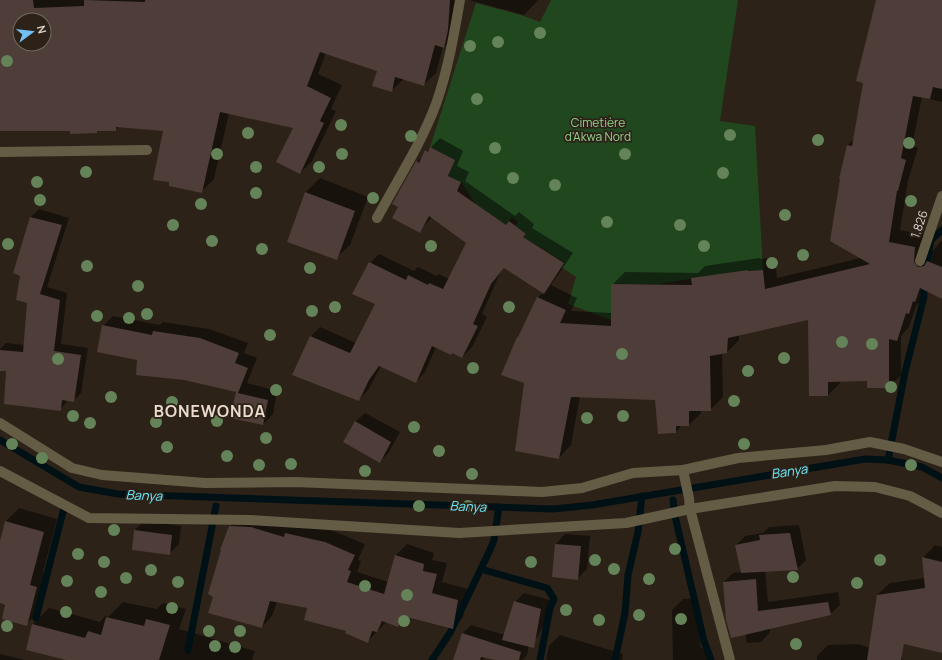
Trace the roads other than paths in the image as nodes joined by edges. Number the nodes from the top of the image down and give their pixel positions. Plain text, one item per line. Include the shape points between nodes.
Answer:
1 (460, 0) edge
2 (147, 150) dead end
3 (0, 152) edge
4 (942, 196) edge
5 (377, 218) dead end
6 (920, 260) dead end
7 (0, 423) edge
8 (942, 462) edge
9 (0, 470) edge
10 (684, 474) junction
11 (690, 510) junction
12 (942, 513) edge
13 (730, 660) edge

1 - 5 street via 451,56 436,105 418,144
2 - 3 street
4 - 6 street, 1.826
7 - 10 street via 72,468 102,475 205,483 295,482 542,492 582,488 633,473
8 - 10 street via 904,449 870,442 826,450 738,458
9 - 11 street via 89,518 250,520 459,533 626,523
10 - 11 street
11 - 12 street via 835,486 875,487 910,496
11 - 13 street

